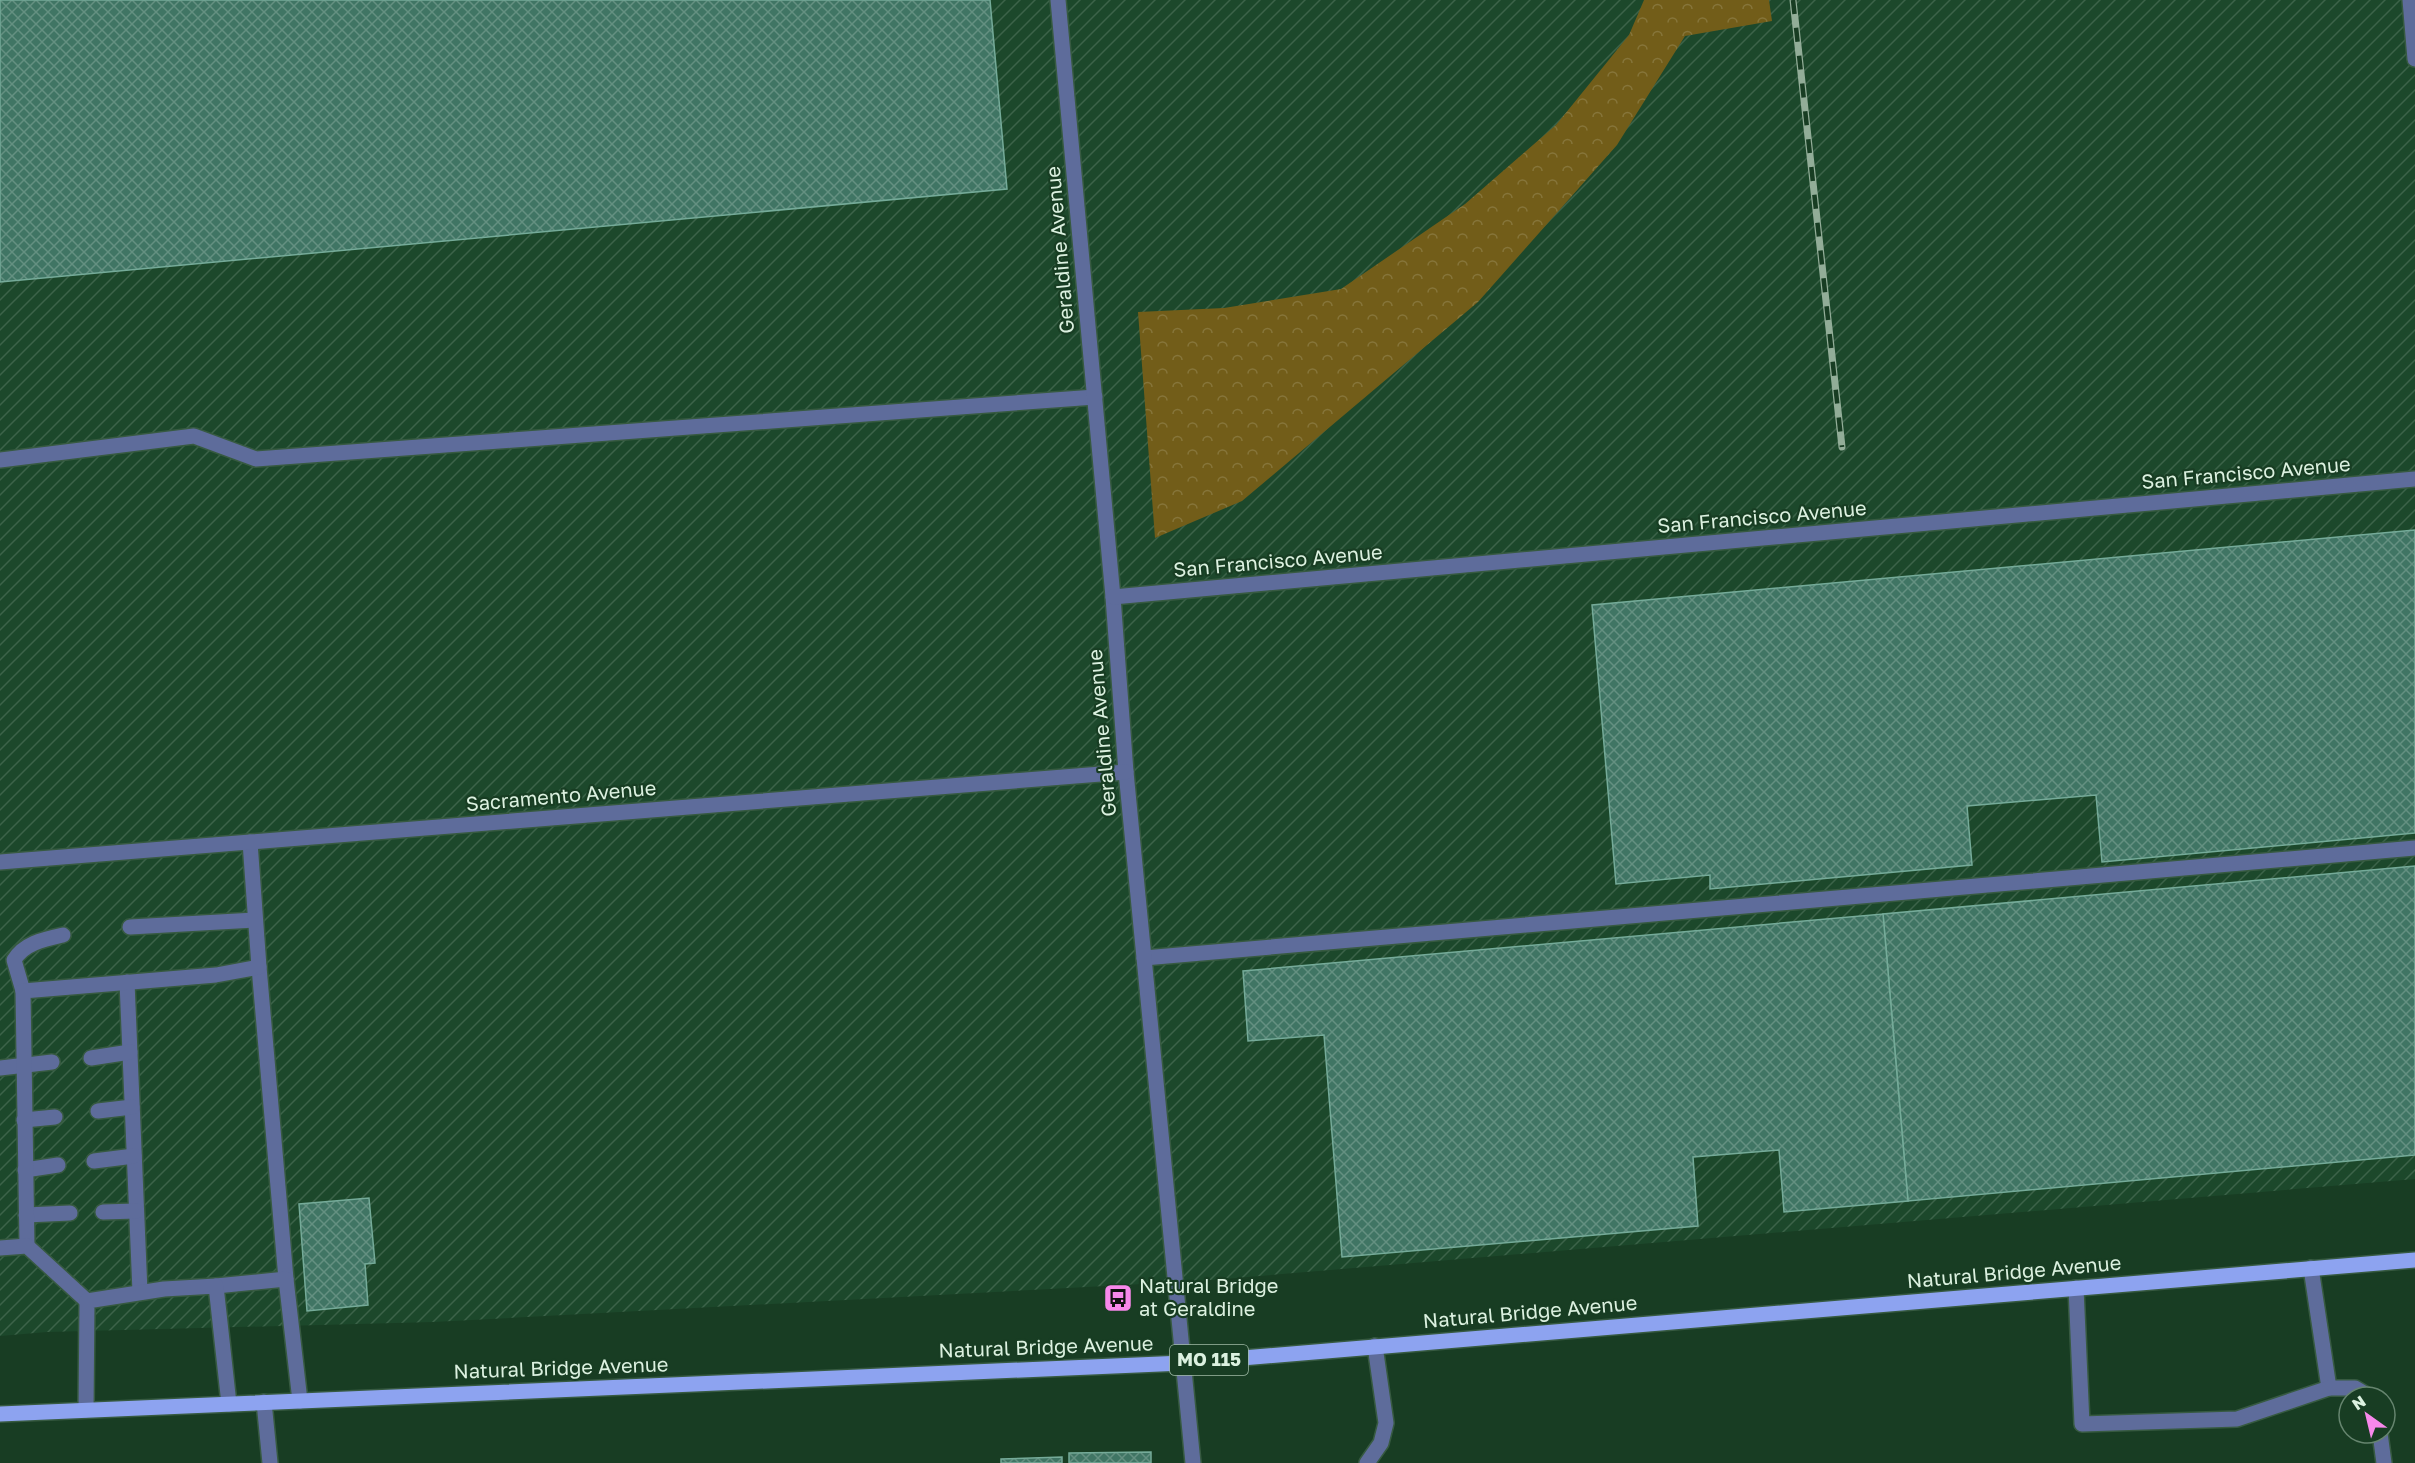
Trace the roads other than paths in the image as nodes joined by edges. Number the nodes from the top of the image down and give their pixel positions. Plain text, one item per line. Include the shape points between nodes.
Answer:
1 (1058, 0) edge
2 (2410, 0) edge
3 (2415, 59) edge
4 (1095, 397) junction
5 (0, 460) edge
6 (2415, 479) edge
7 (1113, 597) junction
8 (1125, 772) junction
9 (250, 842) junction
10 (2415, 848) edge
11 (0, 862) edge
12 (255, 920) junction
13 (130, 927) dead end
14 (63, 935) dead end
15 (1144, 958) junction
16 (259, 967) junction
17 (127, 982) junction
18 (23, 991) junction
19 (130, 1052) junction
20 (91, 1058) dead end
21 (52, 1062) dead end
22 (23, 1066) junction
23 (0, 1068) edge
24 (132, 1107) junction
25 (98, 1111) dead end
26 (55, 1117) dead end
27 (24, 1120) junction
28 (134, 1156) junction
29 (94, 1161) dead end
30 (58, 1165) dead end
31 (25, 1170) junction
32 (136, 1211) junction
33 (103, 1212) dead end
34 (70, 1213) dead end
35 (26, 1215) junction
36 (27, 1246) junction
37 (0, 1248) edge
38 (2415, 1260) edge
39 (2311, 1268) junction
40 (286, 1279) junction
41 (216, 1286) junction
42 (2076, 1288) junction
43 (140, 1292) junction
44 (87, 1301) junction
45 (1375, 1346) junction
46 (1183, 1363) junction
47 (2329, 1388) junction
48 (2337, 1388) edge
49 (300, 1401) junction
50 (264, 1402) junction
51 (229, 1404) junction
52 (86, 1410) junction
53 (0, 1413) edge
54 (2382, 1445) edge
55 (270, 1463) edge
56 (1193, 1463) edge
57 (1367, 1463) edge
58 (2384, 1463) edge

1 - 4 street, Geraldine Avenue
2 - 3 street
4 - 5 street via 256,459 194,436
4 - 7 street, Geraldine Avenue
6 - 7 street, San Francisco Avenue
7 - 8 street, Geraldine Avenue
8 - 9 street, Sacramento Avenue
8 - 15 street, Geraldine Avenue
9 - 11 street, Sacramento Avenue
9 - 12 street
10 - 15 street
12 - 13 street
12 - 16 street
14 - 18 street via 39,940 19,952 14,960
15 - 46 street, Geraldine Avenue
16 - 17 street via 216,975
16 - 40 street
17 - 18 street
17 - 19 street
18 - 22 street
19 - 20 street
19 - 24 street
21 - 22 street
22 - 23 street
22 - 27 street
24 - 25 street
24 - 28 street
26 - 27 street
27 - 31 street
28 - 29 street
28 - 32 street
30 - 31 street
31 - 35 street
32 - 33 street
32 - 43 street
34 - 35 street
35 - 36 street
36 - 37 street
36 - 44 street
38 - 39 main road, Natural Bridge Avenue / MO 115
39 - 42 main road, Natural Bridge Avenue / MO 115
39 - 47 street
40 - 41 street
40 - 49 street
41 - 43 street
41 - 51 street
42 - 45 main road, Natural Bridge Avenue / MO 115
42 - 47 street via 2082,1424 2237,1419
43 - 44 street
44 - 52 street
45 - 46 main road, Natural Bridge Avenue / MO 115
45 - 57 street via 1386,1424 1381,1443
46 - 49 main road, Natural Bridge Avenue / MO 115
46 - 56 street, Geraldine Avenue
47 - 48 street
49 - 50 main road, Natural Bridge Avenue / MO 115
50 - 51 main road, Natural Bridge Avenue / MO 115
50 - 55 street
51 - 52 main road, Natural Bridge Avenue / MO 115
52 - 53 main road, Natural Bridge Avenue / MO 115
54 - 58 street

